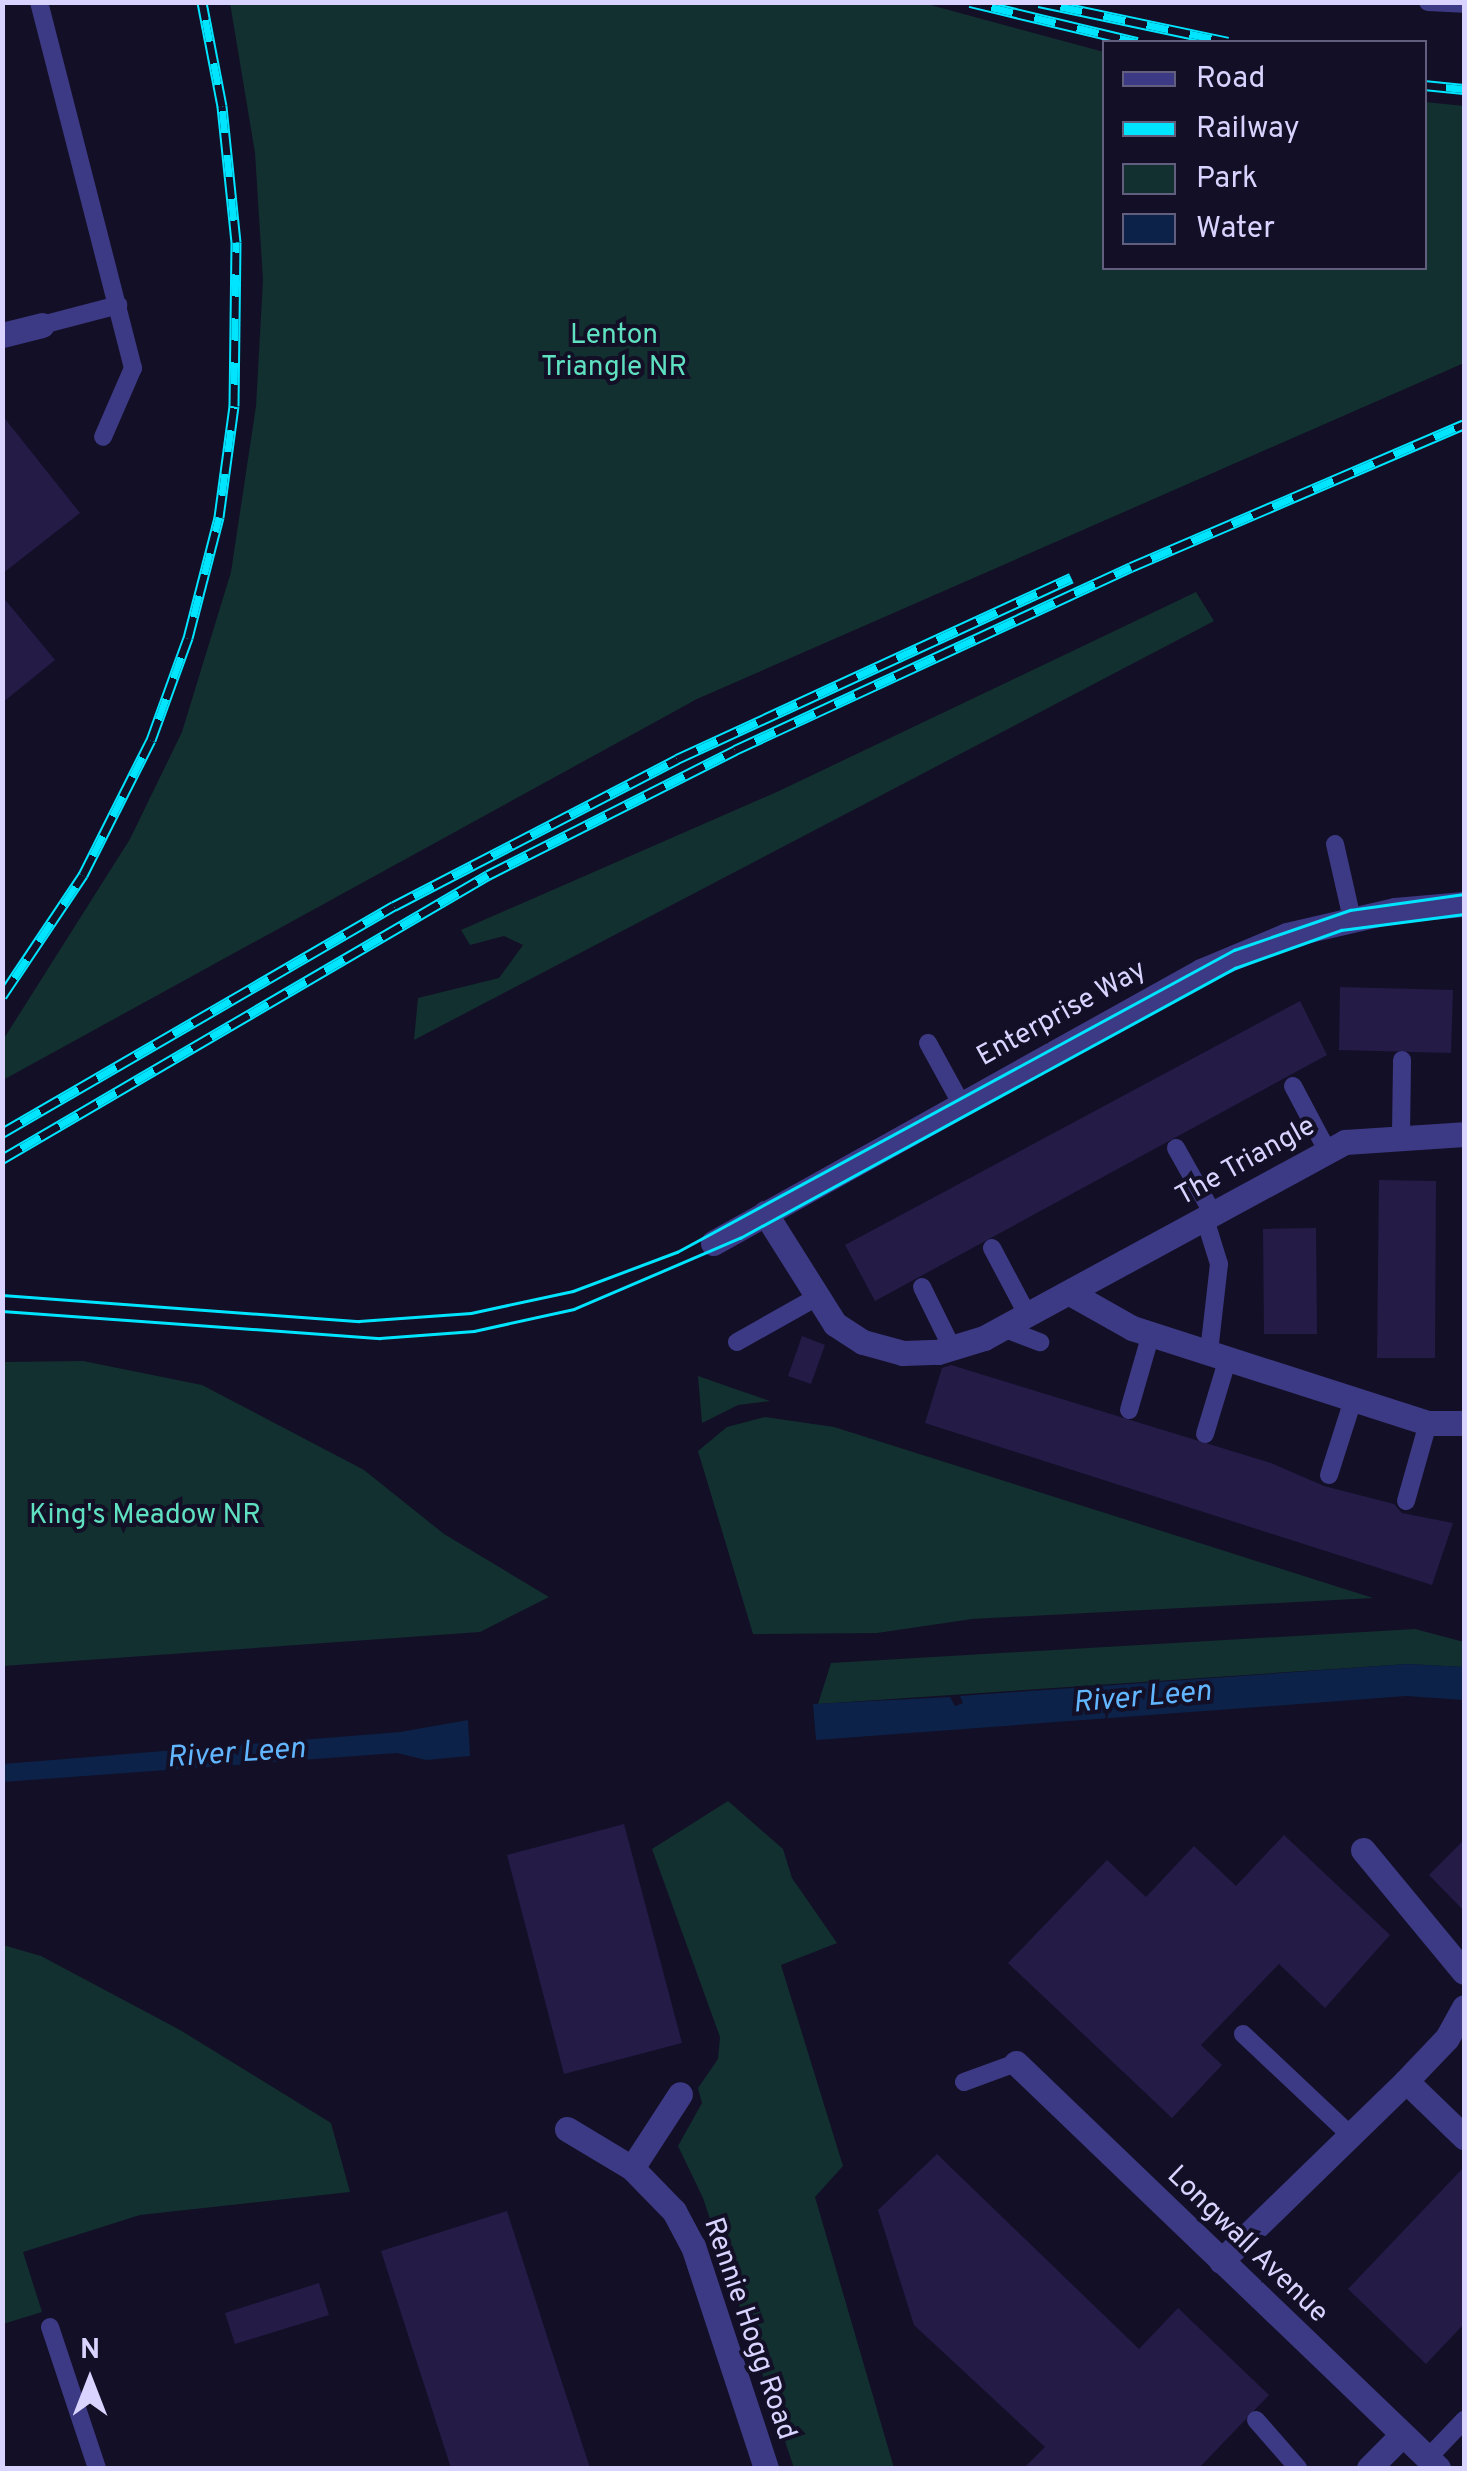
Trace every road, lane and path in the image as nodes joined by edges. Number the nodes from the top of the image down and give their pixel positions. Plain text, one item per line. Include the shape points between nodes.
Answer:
1 (39, 2) edge
2 (1428, 2) edge
3 (1452, 3) edge
4 (1464, 4) edge
5 (118, 306) junction
6 (42, 325) joint
7 (2, 335) edge
8 (104, 437) dead end
9 (1335, 844) dead end
10 (1464, 904) edge
11 (1352, 919) junction
12 (928, 1043) dead end
13 (1402, 1060) dead end
14 (1293, 1086) dead end
15 (962, 1105) junction
16 (1401, 1134) junction
17 (1464, 1134) edge
18 (1176, 1148) dead end
19 (1328, 1152) junction
20 (765, 1213) junction
21 (1209, 1217) junction
22 (713, 1243) dead end
23 (992, 1248) dead end
24 (922, 1286) dead end
25 (1070, 1293) junction
26 (815, 1298) junction
27 (1028, 1316) junction
28 (1004, 1328) junction
29 (1151, 1334) junction
30 (737, 1342) dead end
31 (1040, 1342) dead end
32 (952, 1348) junction
33 (1218, 1355) junction
34 (1353, 1400) junction
35 (1129, 1410) dead end
36 (1464, 1423) edge
37 (1428, 1424) junction
38 (1205, 1434) dead end
39 (1329, 1475) dead end
40 (1406, 1501) dead end
41 (1364, 1850) dead end
42 (1464, 1972) edge
43 (1464, 2007) edge
44 (1243, 2034) dead end
45 (1016, 2063) joint
46 (1406, 2081) junction
47 (964, 2082) dead end
48 (680, 2094) dead end
49 (567, 2129) dead end
50 (1350, 2135) junction
51 (1464, 2137) edge
52 (632, 2168) junction
53 (1221, 2260) junction
54 (50, 2327) dead end
55 (1256, 2420) dead end
56 (1464, 2420) edge
57 (1401, 2436) junction
58 (1432, 2464) edge
59 (97, 2468) edge
60 (766, 2468) edge
61 (1298, 2468) edge
62 (1369, 2468) edge

1 - 5 lane
2 - 3 lane
3 - 4 lane
5 - 6 lane
5 - 8 lane via 133,368
6 - 7 street
9 - 11 lane
10 - 11 street, Enterprise Way
11 - 15 street, Enterprise Way via 1286,935 1202,970
12 - 15 lane
13 - 16 lane
14 - 19 lane
15 - 20 street, Enterprise Way
16 - 17 street, The Triangle
16 - 19 street, The Triangle via 1355,1139
18 - 21 lane
19 - 21 street, The Triangle
20 - 22 street, Enterprise Way
20 - 26 street, The Triangle
21 - 25 street, The Triangle
21 - 33 lane via 1219,1264
23 - 27 lane
24 - 32 lane
25 - 27 street, The Triangle
25 - 29 street
26 - 30 lane
26 - 32 street, The Triangle via 835,1324 863,1342 903,1353
27 - 28 street, The Triangle
28 - 31 lane
28 - 32 street, The Triangle
29 - 33 street
29 - 35 lane
33 - 34 street
33 - 38 lane
34 - 37 street
34 - 39 lane
36 - 37 street
37 - 40 lane
41 - 42 street
43 - 46 street via 1447,2038
44 - 50 lane
45 - 47 lane
45 - 53 street, Longwall Avenue
46 - 50 street
46 - 51 street
48 - 52 street
49 - 52 street, Rennie Hogg Road
50 - 53 street
52 - 60 street, Rennie Hogg Road via 674,2211 693,2246
53 - 57 street, Longwall Avenue
54 - 59 lane
55 - 61 lane
56 - 58 lane
57 - 58 street, Longwall Avenue
57 - 62 street

